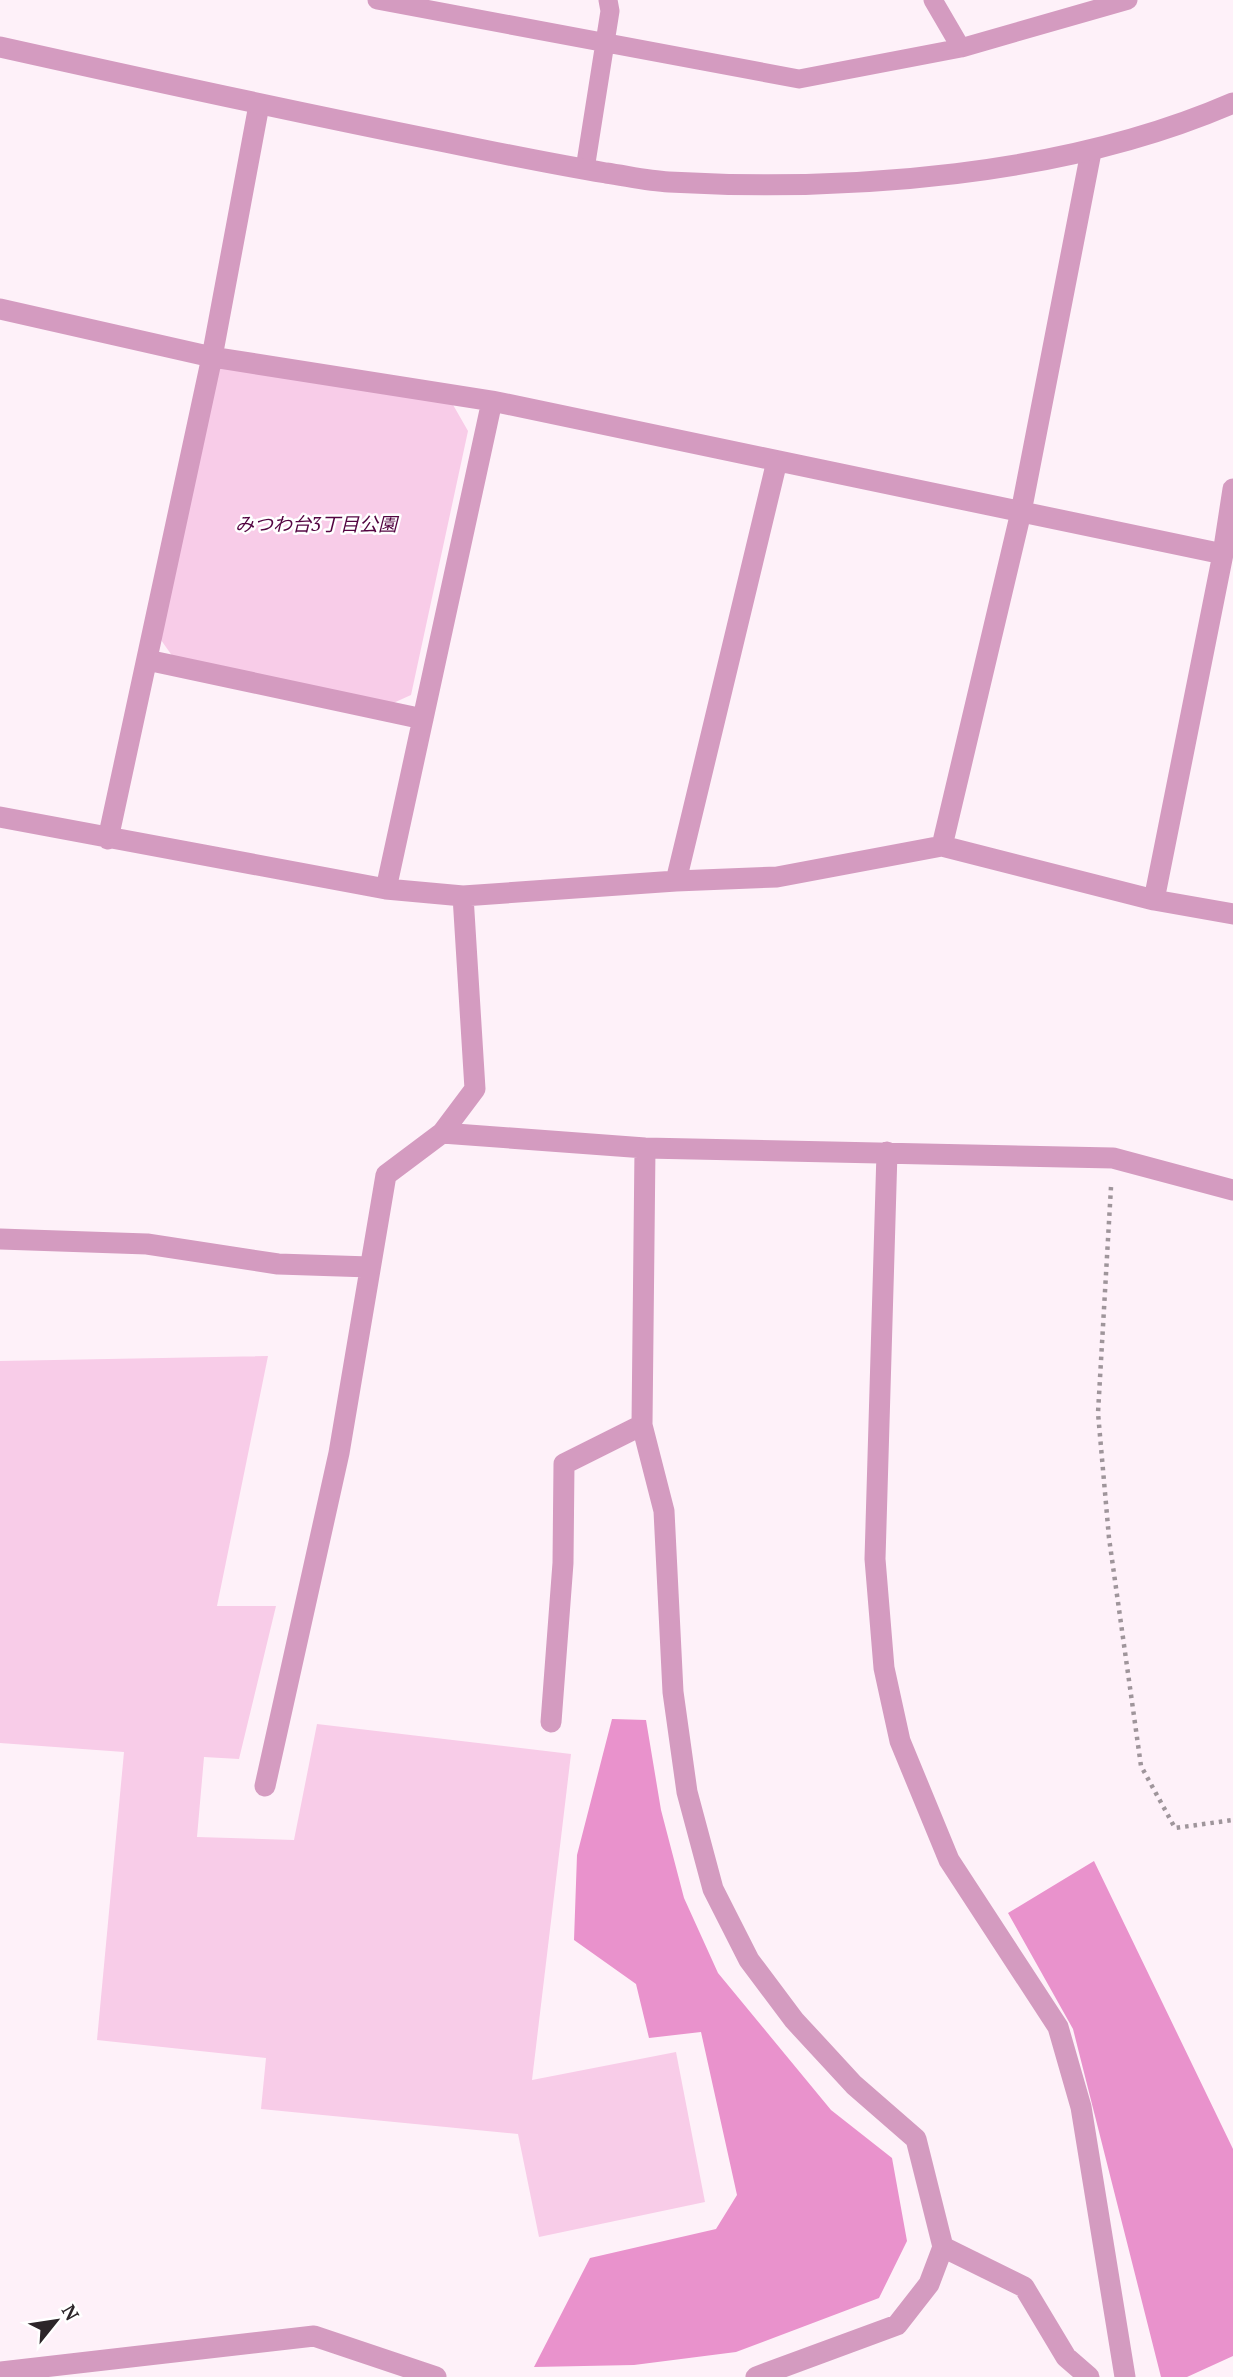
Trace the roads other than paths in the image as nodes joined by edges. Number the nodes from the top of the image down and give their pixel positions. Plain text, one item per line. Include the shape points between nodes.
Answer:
1 (377, 0) edge
2 (608, 0) edge
3 (933, 0) edge
4 (1128, 0) edge
5 (403, 2) edge
6 (605, 40) junction
7 (0, 47) edge
8 (961, 48) junction
9 (1233, 103) edge
10 (259, 105) junction
11 (1091, 152) junction
12 (584, 169) junction
13 (0, 309) edge
14 (212, 357) junction
15 (492, 401) junction
16 (777, 461) junction
17 (1233, 489) edge
18 (1021, 512) junction
19 (1223, 554) junction
20 (147, 660) junction
21 (423, 719) junction
22 (0, 817) edge
23 (108, 839) junction
24 (943, 846) junction
25 (676, 881) junction
26 (386, 889) junction
27 (463, 897) junction
28 (1154, 900) junction
29 (1233, 914) edge
30 (442, 1133) junction
31 (646, 1148) junction
32 (887, 1152) junction
33 (1233, 1191) edge
34 (0, 1239) edge
35 (370, 1267) junction
36 (642, 1425) junction
37 (551, 1722) dead end
38 (265, 1786) dead end
39 (943, 2247) junction
40 (0, 2372) edge
41 (436, 2377) edge
42 (756, 2377) edge
43 (1089, 2377) edge
44 (1125, 2377) edge

1 - 5 lane
2 - 6 lane
3 - 8 lane
4 - 8 lane
5 - 6 lane
6 - 8 lane via 799,79
6 - 12 lane
7 - 10 street
9 - 11 street via 1186,124
10 - 12 street
10 - 14 street
11 - 12 street via 955,174 795,184 666,182
11 - 18 street
13 - 14 street
14 - 15 street
14 - 20 street
15 - 16 street
15 - 21 street
16 - 18 street
16 - 25 street
17 - 19 street
18 - 19 street
18 - 24 street
19 - 28 street
20 - 21 street
20 - 23 street
21 - 26 street
22 - 23 street
23 - 26 street
24 - 25 street via 778,877
24 - 28 street
25 - 27 street
26 - 27 street
27 - 30 street via 475,1089
28 - 29 street
30 - 31 street
30 - 35 street via 386,1175
31 - 32 street
31 - 36 street
32 - 33 street via 1113,1158
32 - 44 street via 875,1559 884,1668 900,1741 949,1860 1058,2027 1081,2108
34 - 35 street via 147,1244 278,1264
35 - 38 street via 339,1453
36 - 37 street via 564,1464 563,1563
36 - 39 street via 664,1511 673,1692 687,1792 713,1889 749,1960 794,2020 854,2085 916,2139
39 - 42 street via 929,2284 897,2325
39 - 43 street via 1024,2287 1066,2357
40 - 41 street via 314,2336

